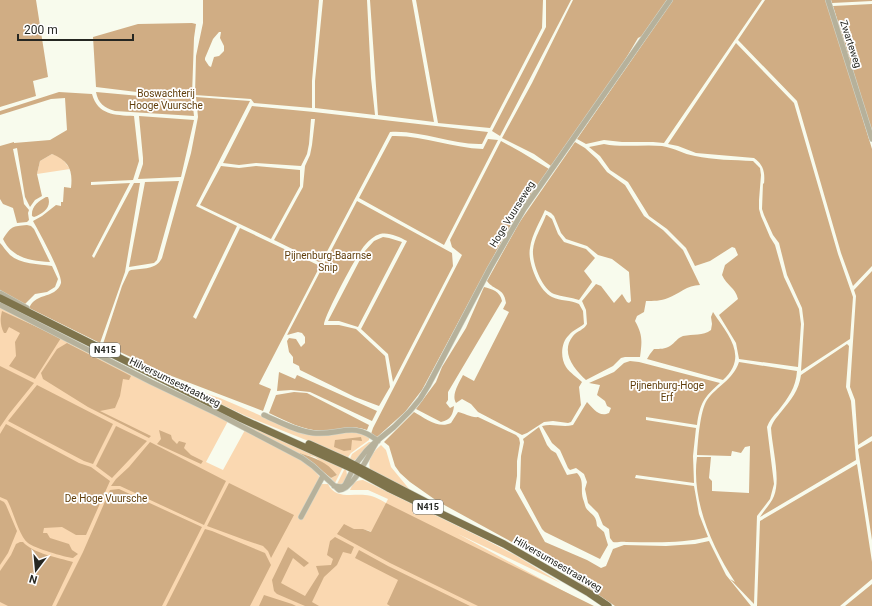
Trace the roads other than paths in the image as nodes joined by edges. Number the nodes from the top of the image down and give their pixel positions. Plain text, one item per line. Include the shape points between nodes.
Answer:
1 (670, 0) edge
2 (828, 0) edge
3 (872, 138) edge
4 (0, 293) edge
5 (0, 298) edge
6 (0, 305) edge
7 (27, 308) dead end
8 (264, 415) dead end
9 (378, 441) junction
10 (357, 469) junction
11 (323, 476) junction
12 (301, 517) dead end
13 (608, 606) edge

1 - 9 street, Hoge Vuurseweg via 524,209 420,400
2 - 3 street, Zwarteweg
4 - 7 street
5 - 10 main road, Hilversumsestraatweg / N415 via 209,402 323,450
6 - 11 street, Hilversumsestraatweg via 273,442 302,458
8 - 9 street via 312,433 325,434 355,429
9 - 10 street, Hoge Vuurseweg
10 - 11 street, Hilversumsestraatweg via 342,487 334,486
10 - 13 main road, Hilversumsestraatweg / N415 via 417,496
11 - 12 street

